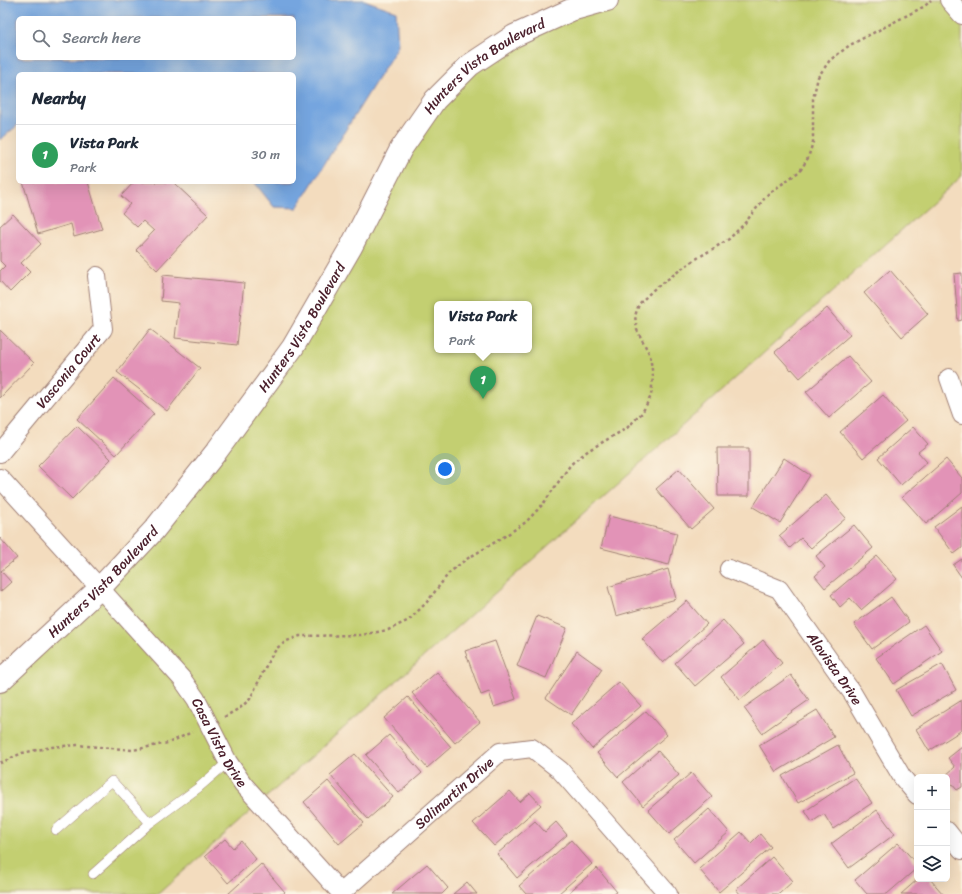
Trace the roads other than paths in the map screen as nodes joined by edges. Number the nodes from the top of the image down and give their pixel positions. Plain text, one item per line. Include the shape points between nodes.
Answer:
1 (607, 0) edge
2 (949, 0) edge
3 (962, 15) edge
4 (97, 276) dead end
5 (949, 378) dead end
6 (962, 415) edge
7 (0, 453) edge
8 (0, 478) edge
9 (729, 569) dead end
10 (99, 589) junction
11 (0, 681) edge
12 (228, 762) junction
13 (914, 791) edge
14 (150, 823) junction
15 (56, 830) dead end
16 (950, 835) edge
17 (962, 850) edge
18 (93, 874) dead end
19 (341, 894) edge
20 (668, 894) edge

1 - 10 street, Hunters Vista Boulevard via 571,10 514,36 470,65 435,100 401,149 351,247 293,347 216,452 154,530
2 - 3 street
4 - 7 street, Vasconia Court via 103,329
5 - 6 street
8 - 10 street, Casa Vista Drive
9 - 13 street, Alavista Drive via 779,589 853,694 902,777
10 - 11 street, Hunters Vista Boulevard
10 - 12 street, Casa Vista Drive via 182,679 196,698
12 - 14 lane
12 - 19 street, Casa Vista Drive via 243,784
14 - 15 lane via 112,781
14 - 18 lane
16 - 17 street
19 - 20 street, Solimartin Drive via 500,752 532,748 560,770

